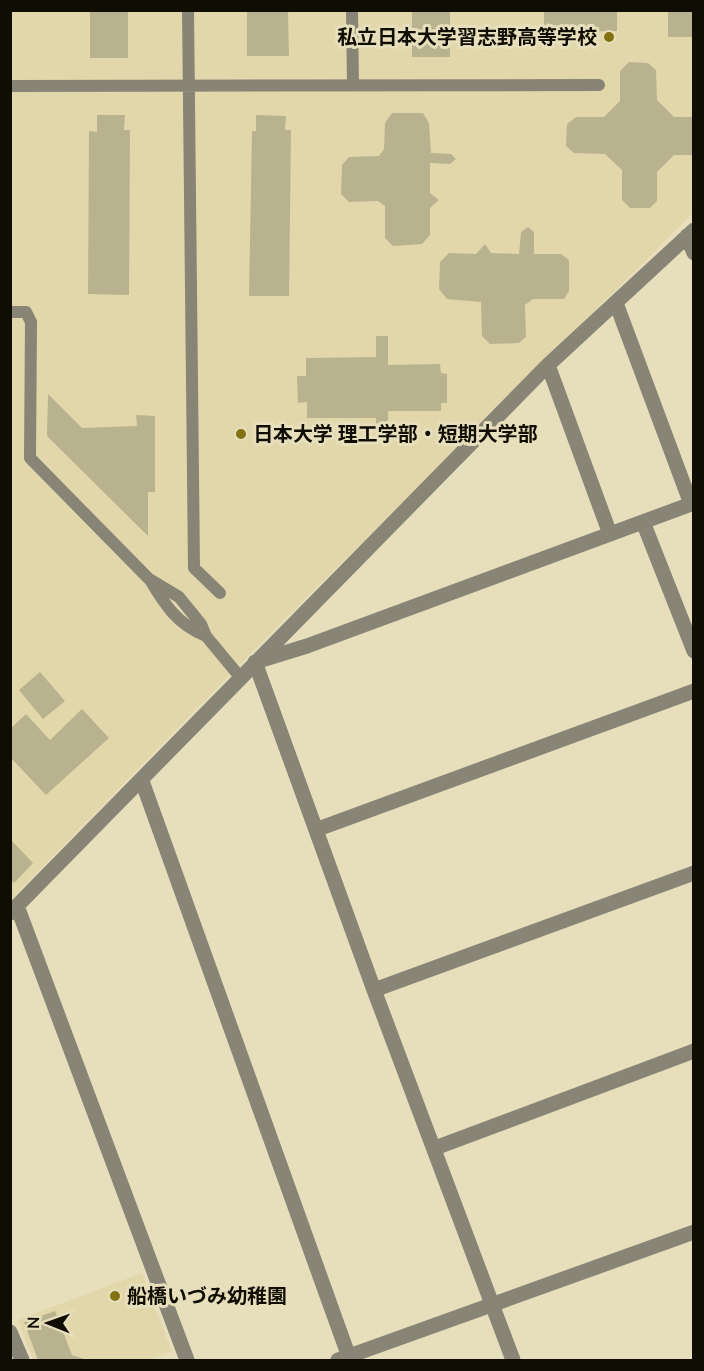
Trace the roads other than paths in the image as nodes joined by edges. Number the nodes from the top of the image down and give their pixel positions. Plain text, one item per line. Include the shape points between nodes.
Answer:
1 (188, 10) edge
2 (352, 10) edge
3 (599, 85) dead end
4 (10, 86) edge
5 (188, 86) junction
6 (353, 86) junction
7 (690, 233) edge
8 (693, 253) edge
9 (616, 303) junction
10 (10, 312) edge
11 (548, 365) junction
12 (692, 504) edge
13 (643, 522) junction
14 (610, 534) junction
15 (219, 593) dead end
16 (693, 651) edge
17 (255, 662) junction
18 (240, 677) junction
19 (693, 691) edge
20 (142, 781) junction
21 (318, 830) junction
22 (693, 873) edge
23 (14, 910) edge
24 (374, 990) junction
25 (693, 1051) edge
26 (435, 1148) junction
27 (693, 1232) edge
28 (493, 1305) junction
29 (10, 1332) edge
30 (344, 1359) edge
31 (21, 1360) edge
32 (187, 1360) edge
33 (513, 1360) edge

1 - 5 lane
2 - 6 lane
3 - 6 lane
4 - 5 lane
5 - 6 lane
5 - 15 lane via 194,568
7 - 8 street
7 - 9 street
9 - 11 street
9 - 12 street
10 - 18 lane via 26,312 31,322 30,458 149,579 179,597
11 - 14 street
11 - 17 street
12 - 13 street
13 - 14 street
13 - 16 street
14 - 17 street
17 - 18 street
17 - 21 street
18 - 20 street
19 - 21 street
20 - 23 street
20 - 30 street
21 - 24 street
22 - 24 street
23 - 32 street
24 - 26 street
25 - 26 street
26 - 28 street
27 - 28 street
28 - 30 street
28 - 33 street
29 - 31 street

